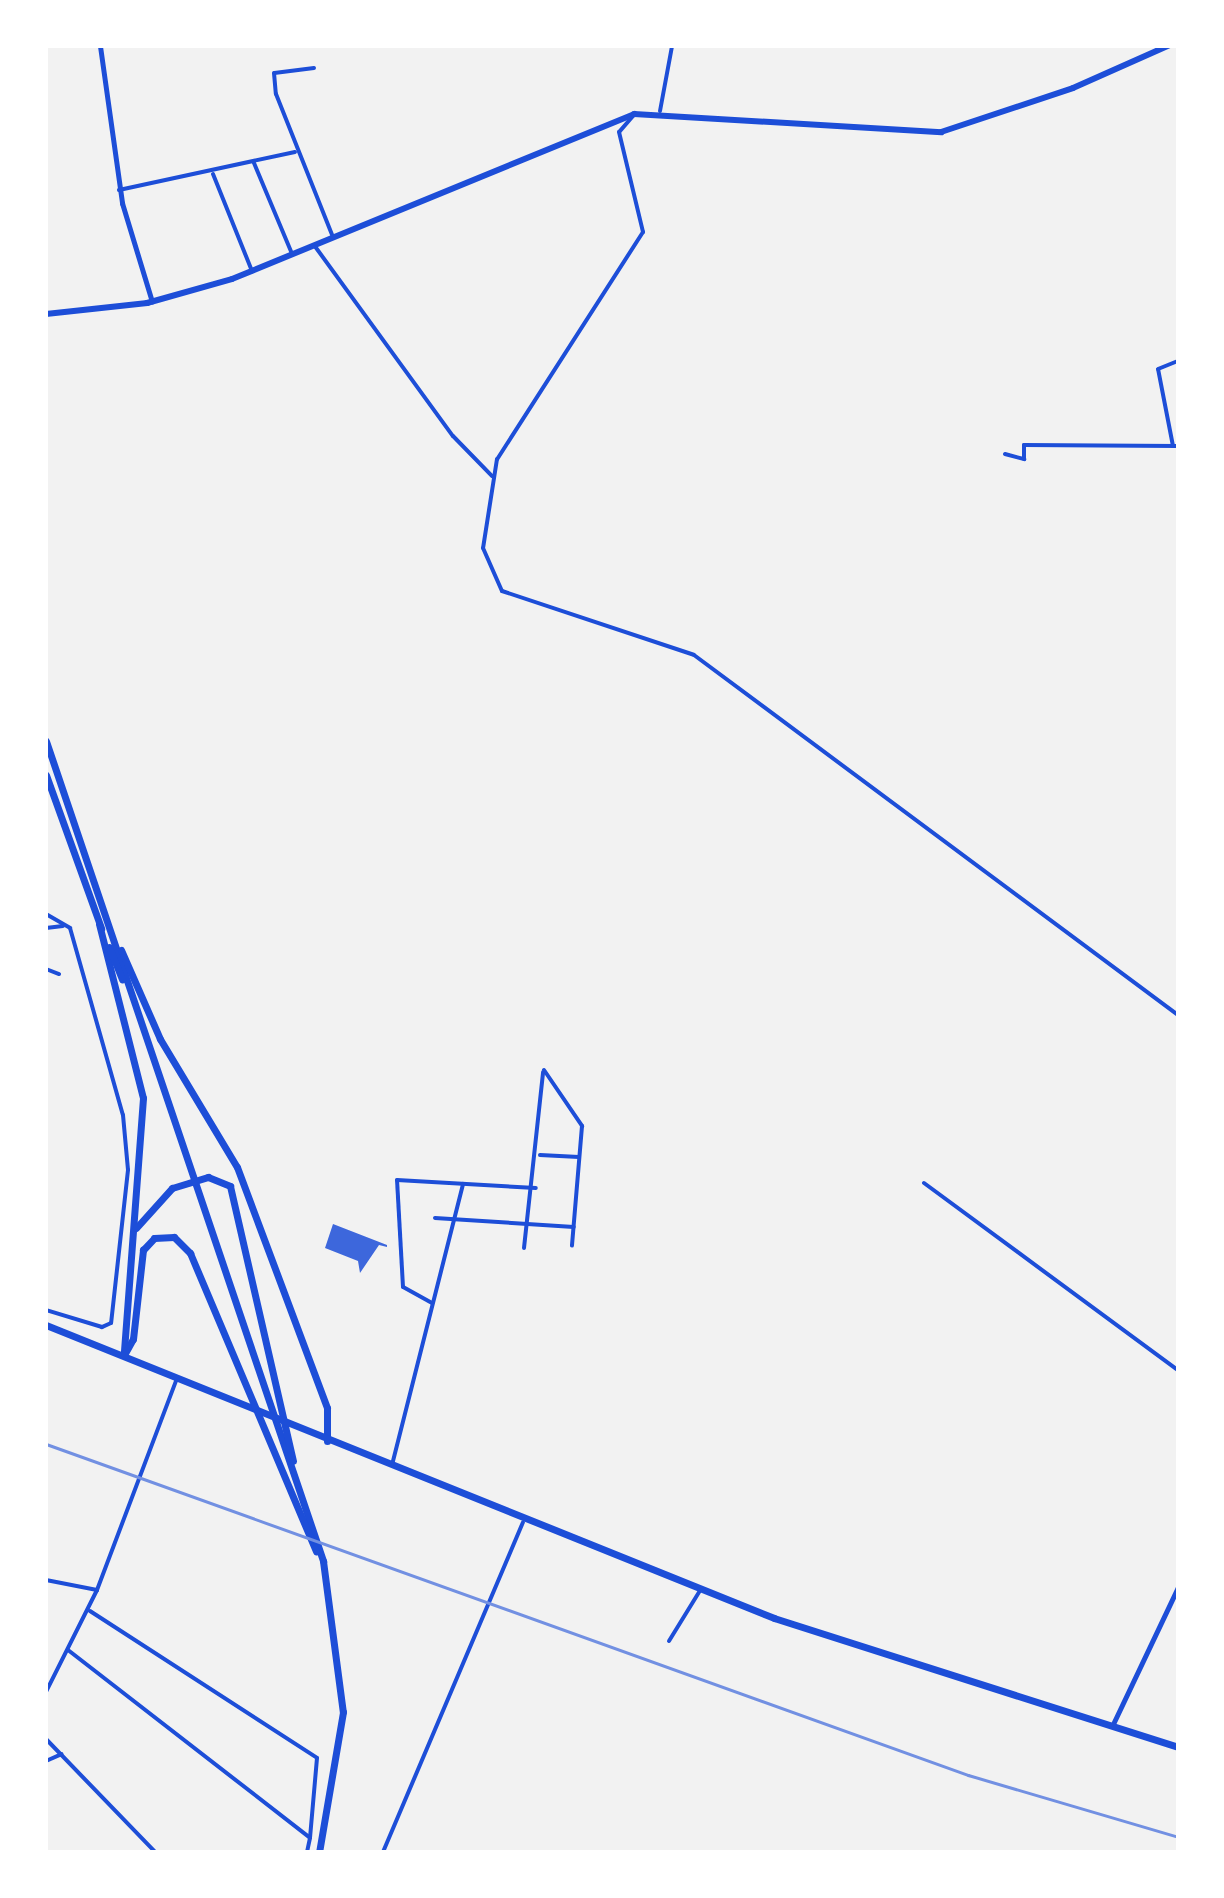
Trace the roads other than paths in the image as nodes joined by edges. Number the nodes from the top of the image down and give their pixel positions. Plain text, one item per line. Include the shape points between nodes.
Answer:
1 (100, 46) edge
2 (672, 46) edge
3 (1168, 46) edge
4 (314, 68) dead end
5 (660, 111) junction
6 (634, 114) junction
7 (295, 152) junction
8 (254, 163) junction
9 (213, 174) junction
10 (119, 190) junction
11 (333, 237) junction
12 (314, 245) junction
13 (292, 254) junction
14 (252, 271) junction
15 (152, 302) junction
16 (46, 314) edge
17 (1178, 361) edge
18 (1176, 446) edge
19 (1005, 454) dead end
20 (492, 476) junction
21 (46, 741) edge
22 (46, 775) edge
23 (46, 914) edge
24 (103, 921) junction
25 (66, 925) junction
26 (46, 928) edge
27 (46, 969) edge
28 (59, 974) dead end
29 (1178, 1015) edge
30 (540, 1155) junction
31 (579, 1157) junction
32 (924, 1183) dead end
33 (463, 1184) junction
34 (536, 1188) junction
35 (435, 1218) dead end
36 (454, 1221) junction
37 (529, 1225) junction
38 (574, 1227) junction
39 (134, 1232) junction
40 (572, 1246) dead end
41 (524, 1248) dead end
42 (432, 1303) junction
43 (46, 1310) edge
44 (46, 1325) edge
45 (124, 1355) junction
46 (1178, 1370) edge
47 (177, 1378) junction
48 (327, 1441) junction
49 (391, 1467) junction
50 (298, 1483) junction
51 (523, 1522) junction
52 (46, 1580) edge
53 (1178, 1587) edge
54 (701, 1589) junction
55 (97, 1590) junction
56 (330, 1591) junction
57 (90, 1611) junction
58 (669, 1641) dead end
59 (68, 1650) junction
60 (46, 1692) edge
61 (1113, 1724) junction
62 (46, 1739) edge
63 (1178, 1747) edge
64 (63, 1754) junction
65 (46, 1761) edge
66 (310, 1838) junction
67 (155, 1852) edge
68 (307, 1852) edge
69 (319, 1852) edge
70 (383, 1852) edge

1 - 10 street
2 - 5 street
3 - 5 main road via 1073,88 941,132 825,131
4 - 7 street via 274,73
5 - 6 main road
6 - 11 main road
6 - 20 street via 619,132 643,232 560,353
7 - 8 street
7 - 11 street
8 - 9 street
8 - 13 street
9 - 10 street
9 - 14 street
10 - 15 street
11 - 12 main road
12 - 13 main road
12 - 20 street via 453,436
13 - 14 main road
14 - 15 main road
15 - 16 main road
17 - 18 street via 1158,369
18 - 19 street via 1024,445 1024,459
20 - 29 street via 483,548 502,591 694,655
21 - 24 main road
22 - 24 main road
23 - 25 street
24 - 39 main road via 143,1098
24 - 48 main road via 160,1039 237,1167 327,1408
24 - 50 main road
25 - 26 street
25 - 43 street via 123,1115 128,1170 111,1323 92,1325
27 - 28 street
30 - 31 street
30 - 31 street via 544,1070 582,1126
30 - 34 street
31 - 38 street
32 - 46 street
33 - 34 street
33 - 36 street
33 - 42 street via 397,1180 403,1287
34 - 37 street
35 - 36 street
36 - 37 street
36 - 42 street
37 - 38 street
37 - 41 street
38 - 40 street
39 - 45 main road
39 - 50 main road via 172,1188 208,1177 230,1186
42 - 49 street
44 - 45 main road
45 - 47 main road
45 - 56 main road via 133,1339 140,1259 148,1243 166,1235 190,1253
47 - 48 main road
47 - 55 street
48 - 49 main road
49 - 51 main road
50 - 56 main road
51 - 54 main road
51 - 70 street
52 - 55 street
53 - 61 street
54 - 58 street
54 - 61 main road via 806,1630
55 - 57 street
56 - 69 main road via 341,1676 341,1747
57 - 59 street
57 - 66 street via 317,1758
59 - 60 street
59 - 66 street
61 - 63 main road
62 - 64 street
64 - 65 street
64 - 67 street
66 - 68 street

